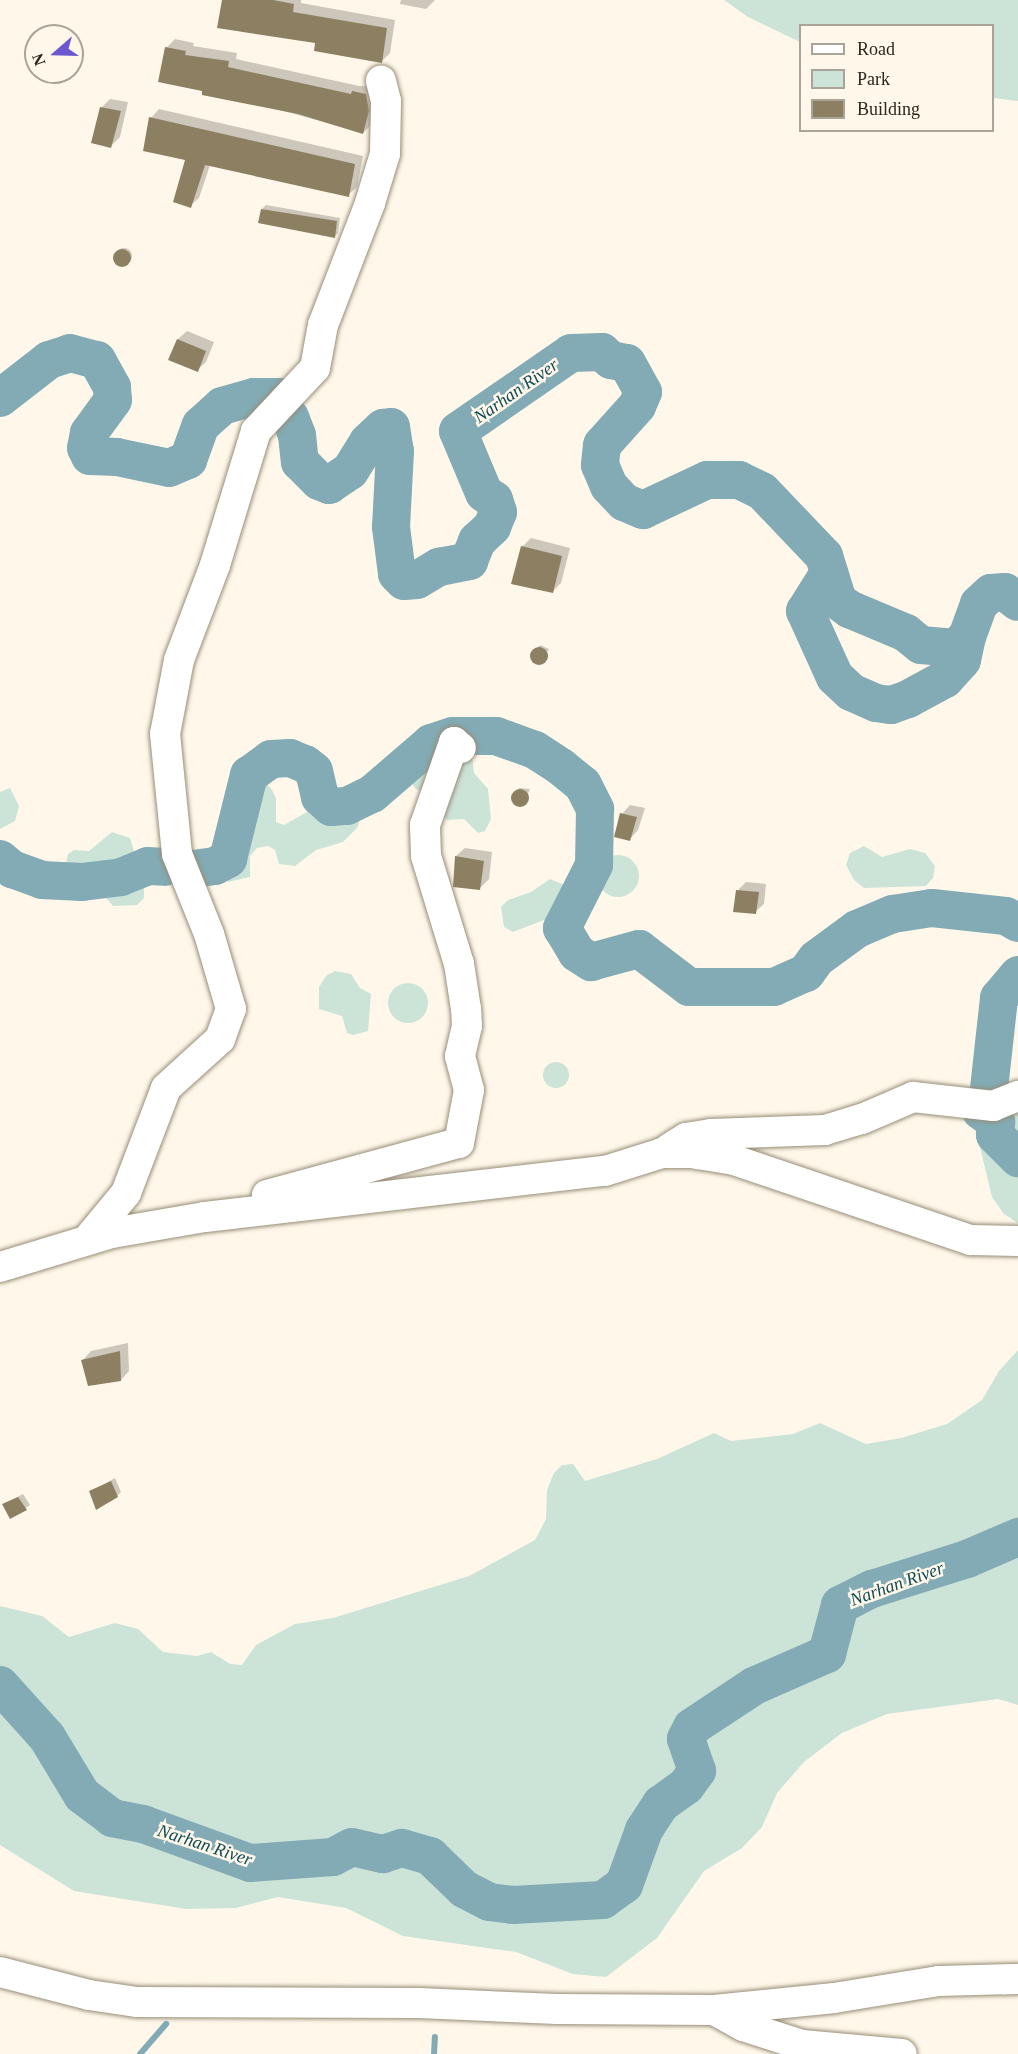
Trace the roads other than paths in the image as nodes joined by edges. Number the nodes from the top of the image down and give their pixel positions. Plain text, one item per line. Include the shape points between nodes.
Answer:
1 (381, 81) dead end
2 (461, 748) dead end
3 (1018, 1096) edge
4 (662, 1153) junction
5 (205, 1217) junction
6 (87, 1240) junction
7 (1018, 1241) edge
8 (0, 1267) edge
9 (0, 1972) edge
10 (1018, 1979) edge
11 (714, 2010) junction
12 (902, 2054) edge

1 - 6 street via 387,101 385,154 370,203 323,325 315,368 270,414 252,441 215,565 179,660 165,734 177,854 209,934 231,1009 220,1040 166,1088 126,1193
2 - 5 street via 454,742 425,825 426,856 459,964 466,1009 467,1026 460,1056 470,1090 459,1143 297,1186
3 - 4 street via 993,1106 913,1097 825,1130 711,1134 686,1138
4 - 5 street via 605,1171
4 - 7 street via 691,1153 734,1161 971,1240
5 - 6 street
6 - 8 street
9 - 11 street via 89,1995 137,2002
10 - 11 street via 939,1981 834,1998
11 - 12 street via 743,2026 802,2045

